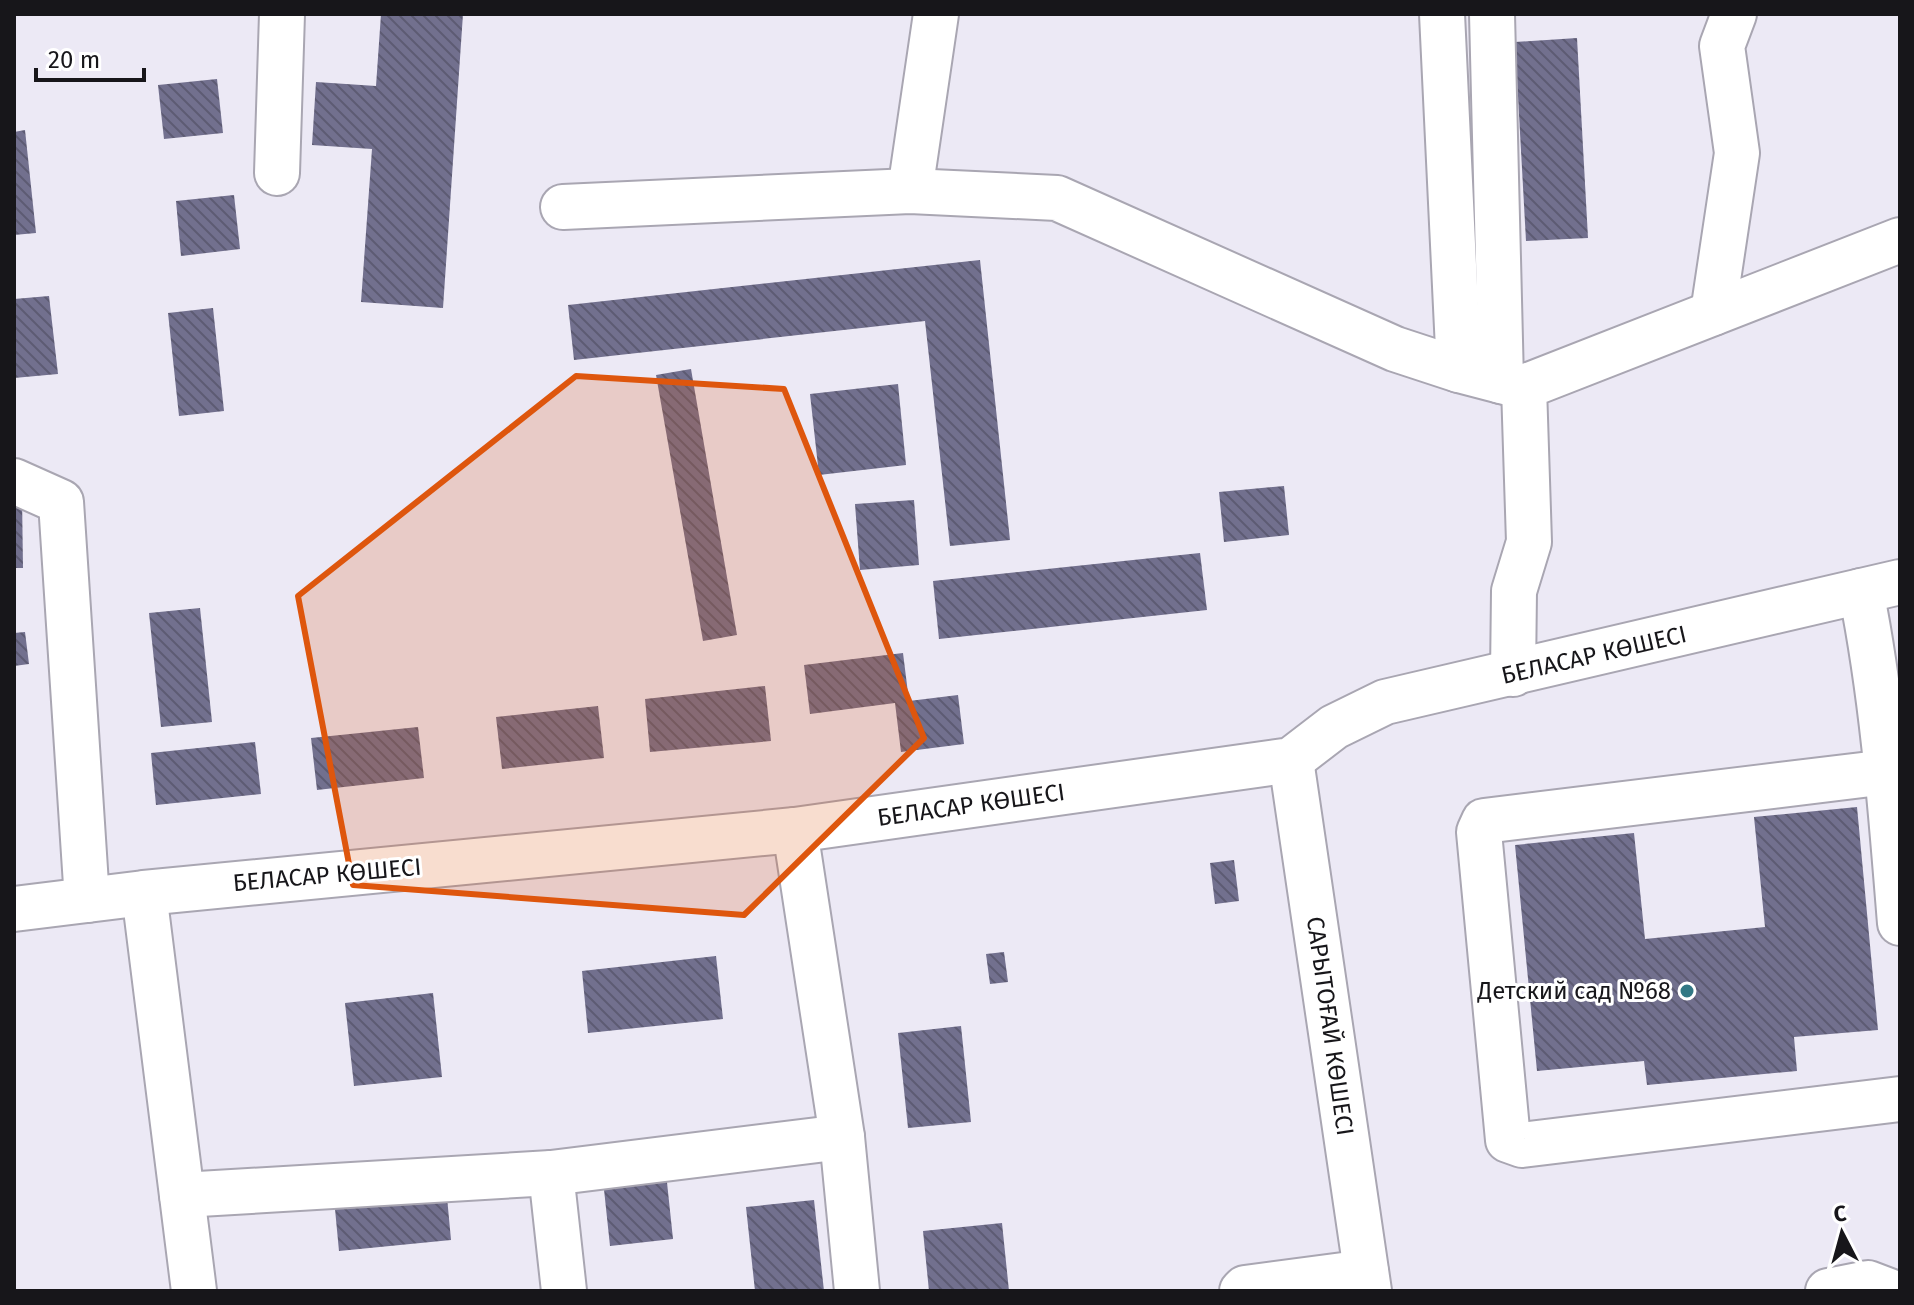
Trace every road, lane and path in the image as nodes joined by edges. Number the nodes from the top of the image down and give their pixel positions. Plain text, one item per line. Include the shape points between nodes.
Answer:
1 (282, 14) edge
2 (936, 14) edge
3 (1442, 14) edge
4 (1492, 14) edge
5 (1734, 14) edge
6 (277, 173) dead end
7 (910, 191) junction
8 (563, 207) dead end
9 (1900, 240) edge
10 (1713, 313) junction
11 (1459, 370) junction
12 (1512, 384) junction
13 (14, 481) edge
14 (1880, 587) edge
15 (1513, 674) junction
16 (1291, 760) junction
17 (1887, 772) junction
18 (795, 830) junction
19 (144, 893) junction
20 (87, 900) junction
21 (14, 909) edge
22 (1900, 923) edge
23 (1900, 1099) edge
24 (842, 1137) junction
25 (551, 1173) junction
26 (182, 1195) junction
27 (1368, 1281) edge
28 (194, 1291) edge
29 (564, 1291) edge
30 (857, 1291) edge
31 (1242, 1291) edge
32 (1828, 1291) edge
33 (1889, 1291) edge

1 - 6 street
2 - 7 street
3 - 11 street
4 - 12 street
5 - 10 street via 1722,46 1737,153
7 - 8 street
7 - 11 street via 1057,198 1395,349
9 - 10 street
10 - 12 street
11 - 12 street
12 - 15 street via 1529,542 1514,591
13 - 20 street via 61,502
14 - 15 street, БЕЛАСАР КӨШЕСІ
14 - 17 street via 1872,648
15 - 16 street, БЕЛАСАР КӨШЕСІ via 1385,702 1334,727
16 - 18 street, БЕЛАСАР КӨШЕСІ
16 - 27 street, САРЫТОҒАЙ КӨШЕСІ
17 - 22 street
17 - 23 street via 1484,821 1479,832 1508,1140 1522,1145
18 - 19 street, БЕЛАСАР КӨШЕСІ
18 - 24 street
19 - 20 street, БЕЛАСАР КӨШЕСІ
19 - 26 street
20 - 21 street, БЕЛАСАР КӨШЕСІ
24 - 25 street
24 - 30 street
25 - 26 street
25 - 29 street
26 - 28 street
27 - 31 street
32 - 33 street via 1868,1283

